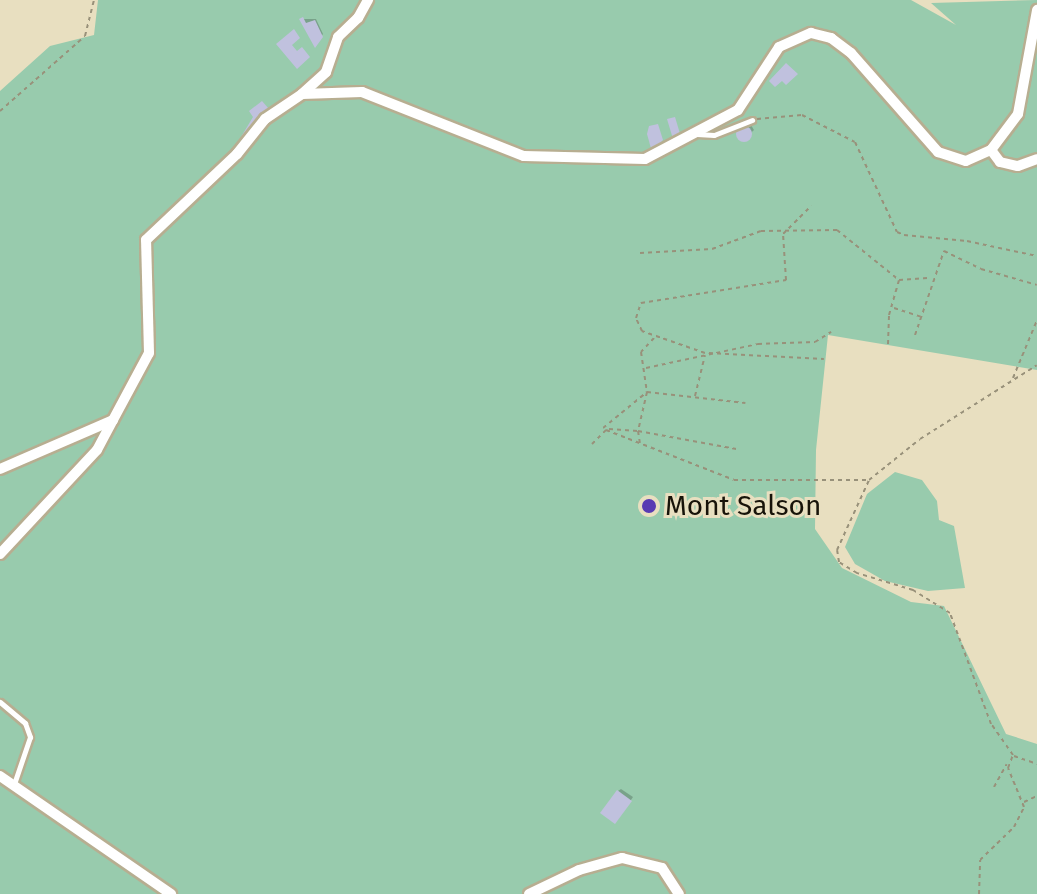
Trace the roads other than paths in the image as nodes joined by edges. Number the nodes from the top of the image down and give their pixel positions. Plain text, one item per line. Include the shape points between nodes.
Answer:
1 (368, 0) edge
2 (1037, 10) edge
3 (302, 94) junction
4 (752, 120) road end
5 (696, 134) junction
6 (991, 150) junction
7 (1037, 159) edge
8 (113, 420) junction
9 (0, 469) edge
10 (0, 554) edge
11 (0, 702) edge
12 (0, 776) edge
13 (14, 784) junction
14 (171, 894) edge
15 (529, 894) edge
16 (679, 894) edge

1 - 3 street via 338,37 326,72
2 - 6 street via 1018,114
3 - 5 street via 362,92 524,156 550,159 645,159
3 - 8 street via 265,119 237,154 146,240 149,353
4 - 5 lane via 714,135
5 - 6 street via 738,110 779,47 811,33 831,38 851,53 938,152 966,161
6 - 7 street via 1000,162 1018,166
8 - 9 street
8 - 10 street via 97,450
11 - 13 lane via 25,723 30,737
12 - 13 street
13 - 14 street
15 - 16 street via 579,870 622,858 662,868

